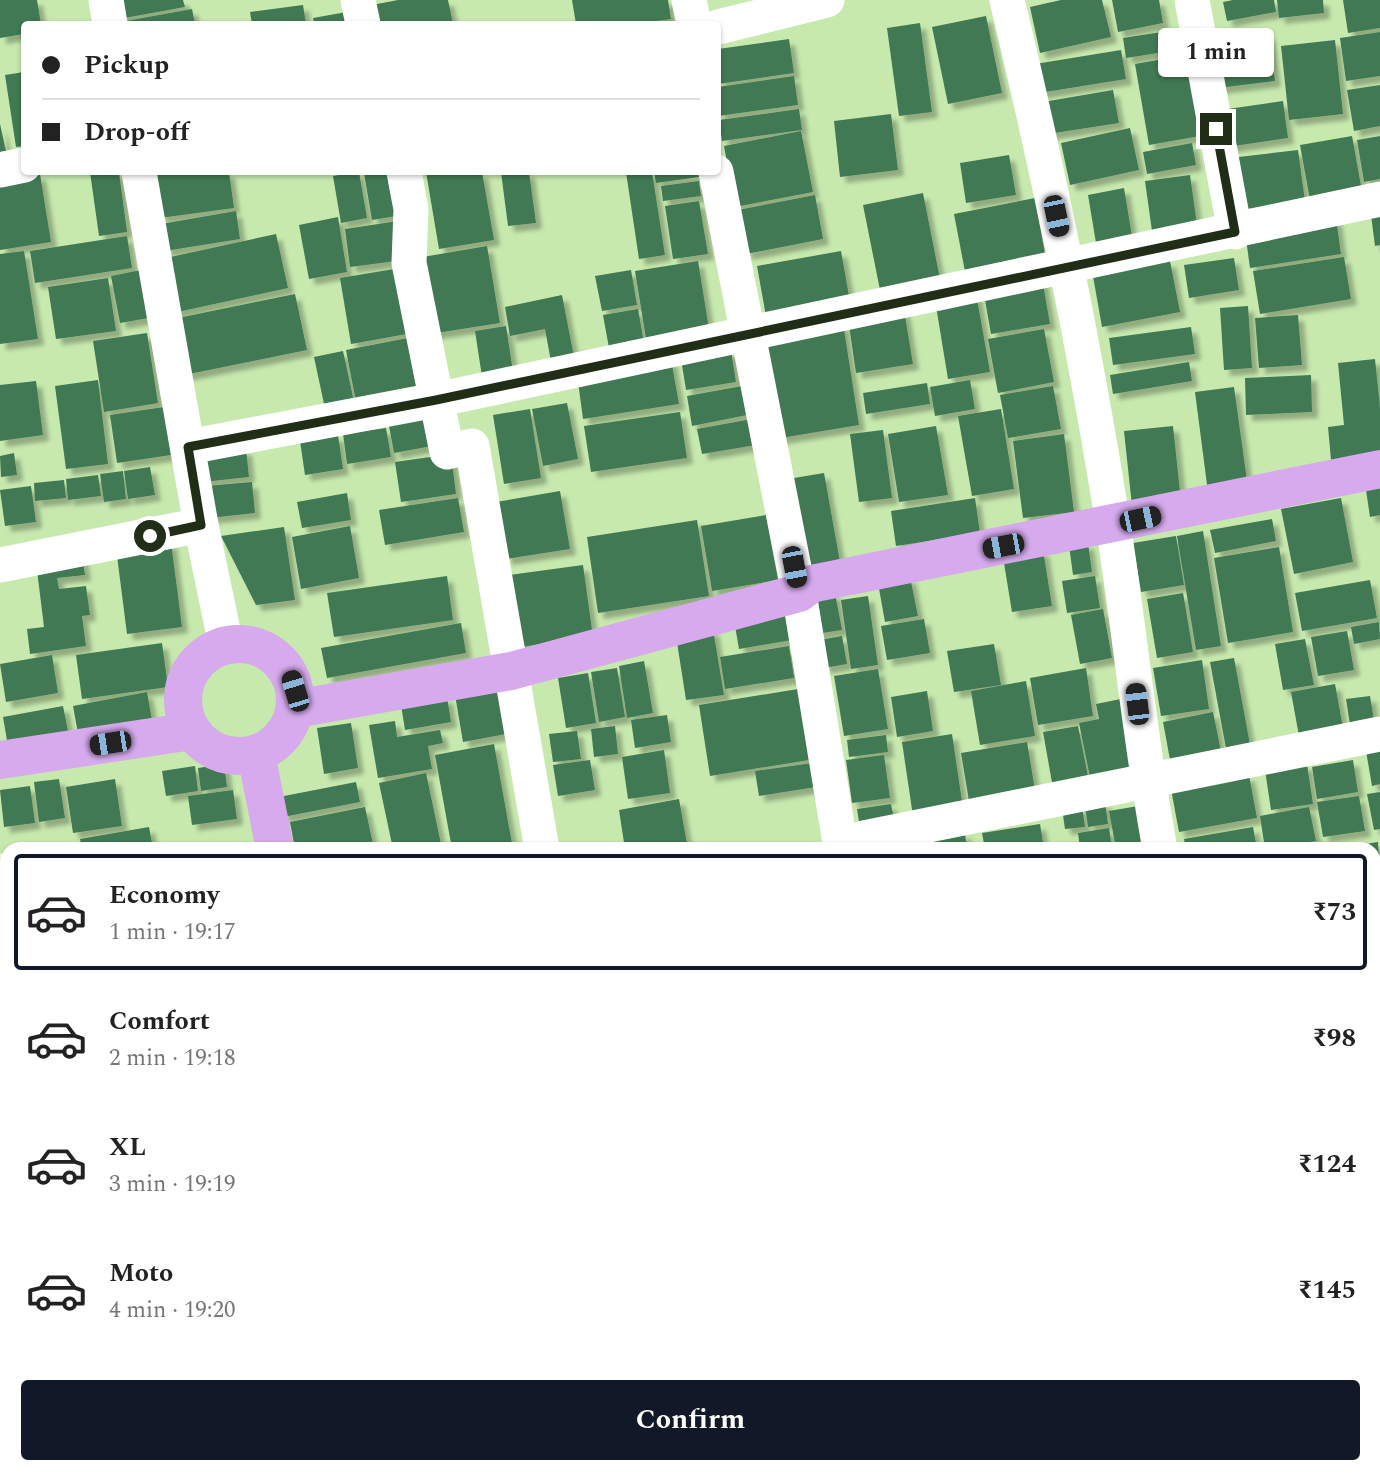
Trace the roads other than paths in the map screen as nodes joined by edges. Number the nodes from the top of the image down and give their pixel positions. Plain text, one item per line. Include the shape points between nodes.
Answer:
1 (106, 0) edge
2 (358, 0) edge
3 (689, 0) edge
4 (827, 0) edge
5 (1007, 0) edge
6 (1192, 0) edge
7 (110, 21) edge
8 (362, 21) edge
9 (693, 21) edge
10 (721, 26) edge
11 (21, 166) edge
12 (0, 170) edge
13 (140, 175) edge
14 (405, 175) edge
15 (717, 175) edge
16 (1380, 199) edge
17 (1235, 232) junction
18 (1067, 267) junction
19 (748, 333) junction
20 (436, 400) junction
21 (188, 447) junction
22 (1380, 470) edge
23 (1113, 524) junction
24 (201, 525) junction
25 (0, 565) edge
26 (799, 593) junction
27 (226, 645) junction
28 (511, 671) junction
29 (295, 709) junction
30 (192, 731) junction
31 (1380, 734) edge
32 (256, 754) junction
33 (0, 761) edge
34 (1147, 780) junction
35 (274, 842) edge
36 (541, 842) edge
37 (843, 842) edge
38 (857, 842) edge
39 (1159, 842) edge

1 - 7 street
2 - 8 street
3 - 9 street
4 - 10 street
5 - 18 street
6 - 17 street
11 - 12 street
13 - 21 street
14 - 20 street via 411,209 409,263
15 - 19 street
16 - 17 street
17 - 18 street
18 - 19 street
18 - 23 street
19 - 20 street
19 - 26 street
20 - 21 street
20 - 28 street via 447,452 472,446
21 - 24 street
22 - 23 main road
23 - 26 main road via 811,584
23 - 34 street
24 - 25 street
24 - 27 street
26 - 28 main road
26 - 37 street
27 - 29 main road via 245,644 278,659 289,673
27 - 30 main road via 207,654 192,669 184,689 184,710
28 - 29 main road
28 - 36 street
29 - 32 main road via 288,729
30 - 32 main road via 220,752
30 - 33 main road
31 - 34 street
32 - 35 main road
34 - 38 street
34 - 39 street

